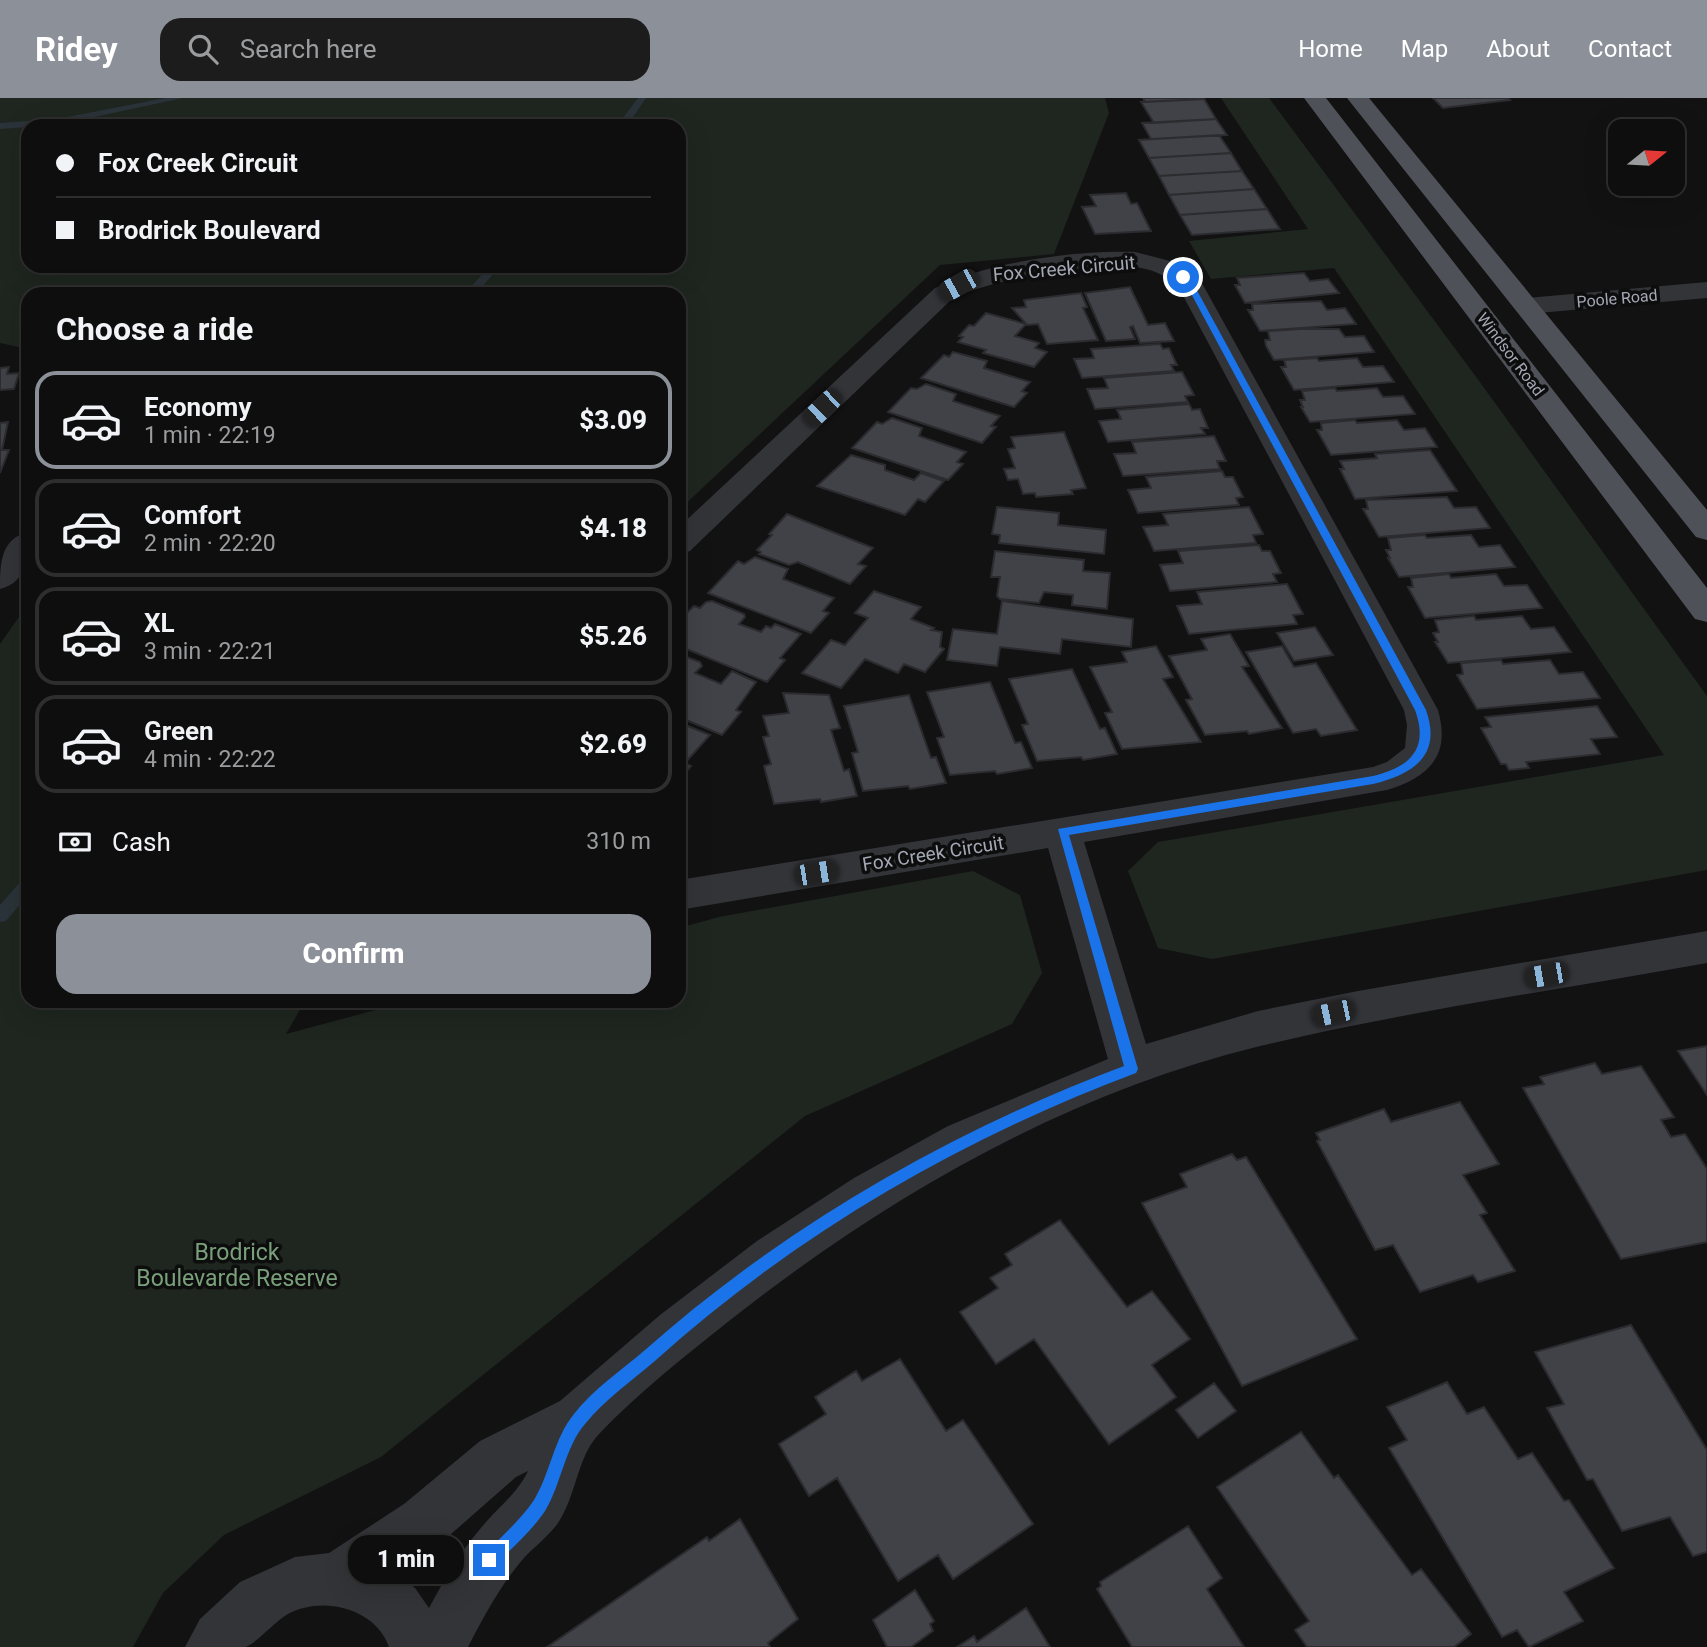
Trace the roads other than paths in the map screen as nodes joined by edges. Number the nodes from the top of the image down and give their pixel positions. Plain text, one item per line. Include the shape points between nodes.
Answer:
1 (1315, 98) edge
2 (1358, 98) edge
3 (1707, 290) edge
4 (1527, 306) junction
5 (1707, 530) edge
6 (686, 537) edge
7 (21, 551) edge
8 (0, 579) edge
9 (1707, 611) edge
10 (1062, 832) junction
11 (686, 894) edge
12 (1707, 947) edge
13 (1132, 1069) junction
14 (578, 1419) junction
15 (337, 1579) junction
16 (214, 1647) edge
17 (417, 1647) edge
18 (438, 1647) edge

1 - 9 main road, Windsor Road
2 - 4 main road
3 - 4 street, Poole Road
4 - 5 main road
6 - 10 street, Fox Creek Circuit via 933,302 958,285 1000,272 1117,260 1157,264 1183,277 1420,710 1426,741 1420,756 1392,776
7 - 8 street
10 - 11 street, Fox Creek Circuit
10 - 13 street
12 - 13 street via 1258,1029
13 - 14 street via 964,1140 870,1193 774,1257 677,1332
14 - 15 street via 498,1460 424,1523
14 - 18 street via 539,1506 474,1580
15 - 16 street via 307,1581 276,1591 248,1610
15 - 17 street via 364,1585 388,1599 407,1621

